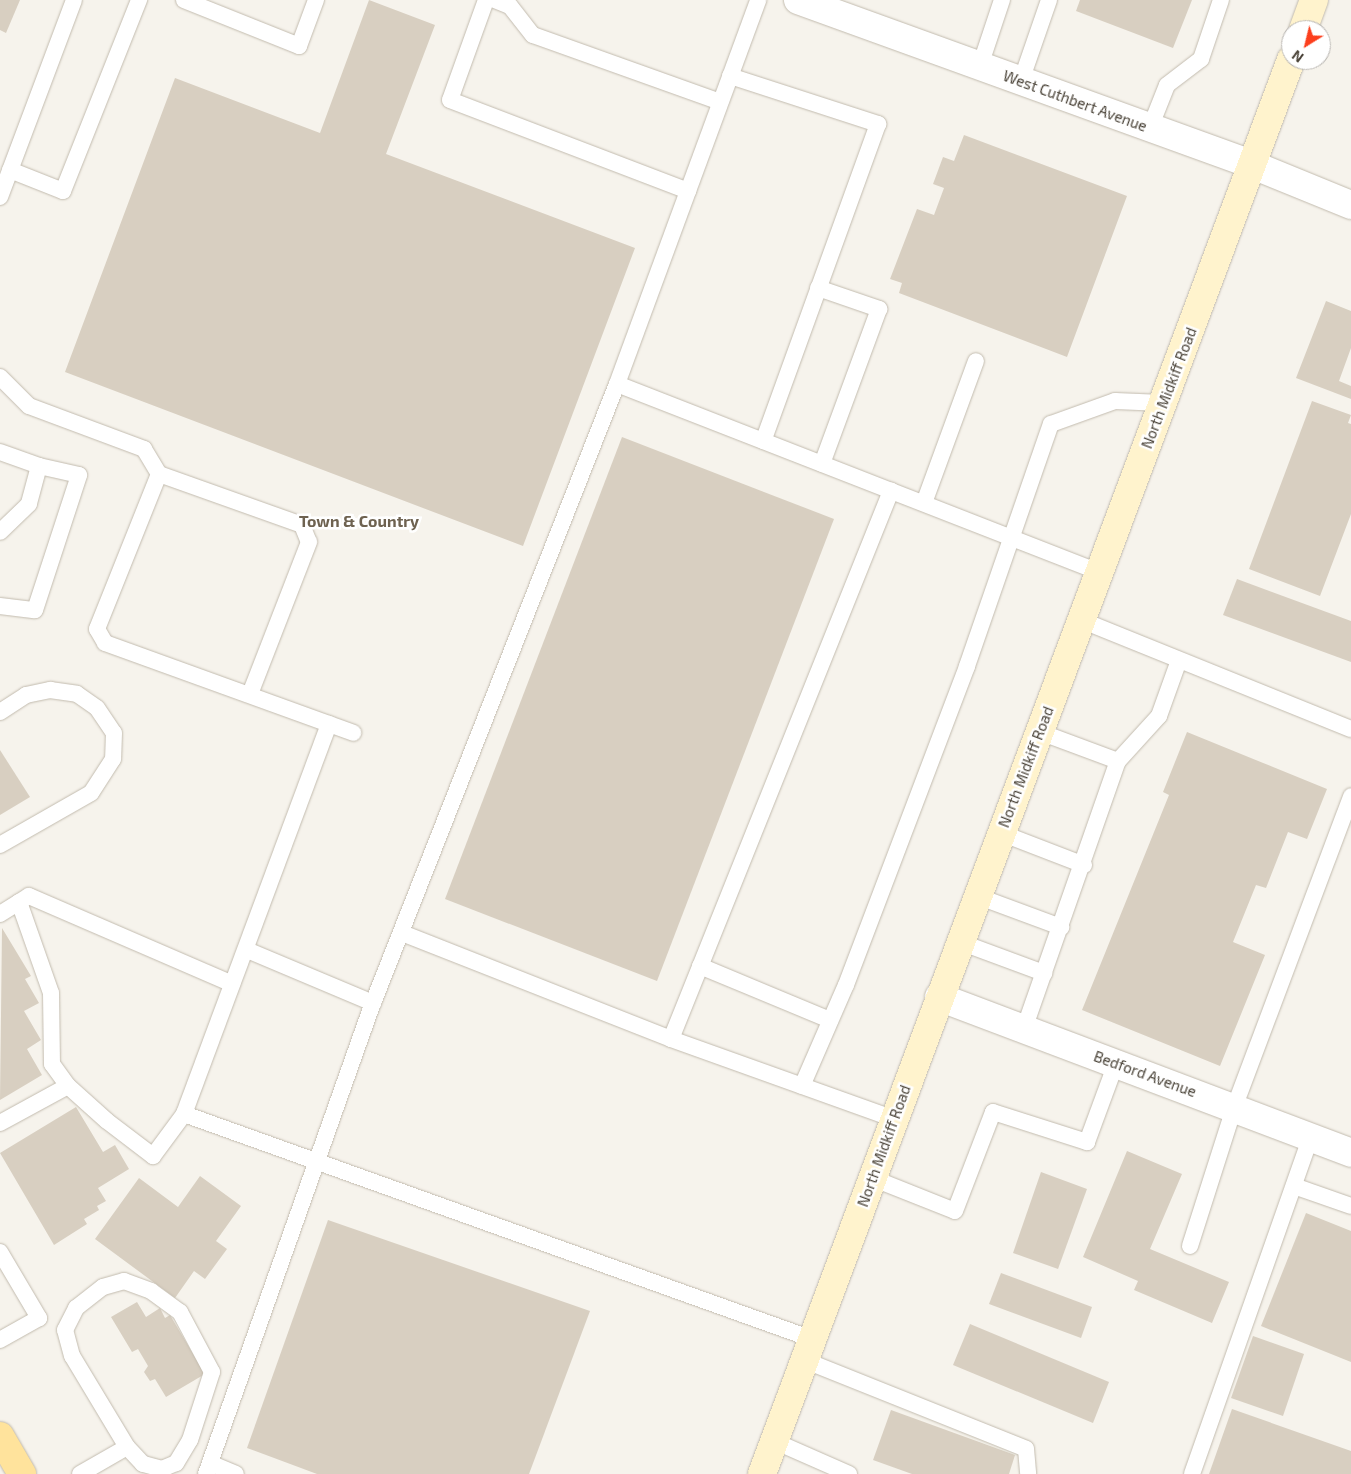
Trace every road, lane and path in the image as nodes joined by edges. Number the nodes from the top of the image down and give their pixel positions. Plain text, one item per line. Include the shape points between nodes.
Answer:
1 (74, 0) edge
2 (139, 0) edge
3 (184, 0) edge
4 (316, 0) edge
5 (486, 0) edge
6 (495, 0) edge
7 (758, 0) edge
8 (798, 0) edge
9 (1002, 0) edge
10 (1049, 0) edge
11 (1221, 0) edge
12 (1314, 0) edge
13 (1307, 20) edge
14 (980, 66) junction
15 (1287, 70) edge
16 (730, 76) junction
17 (1021, 82) junction
18 (720, 102) junction
19 (1150, 128) junction
20 (1252, 164) junction
21 (10, 170) junction
22 (688, 191) junction
23 (0, 197) edge
24 (1351, 205) edge
25 (818, 288) junction
26 (976, 361) dead end
27 (0, 377) edge
28 (617, 384) junction
29 (1163, 403) junction
30 (763, 441) junction
31 (0, 452) edge
32 (822, 464) junction
33 (39, 466) junction
34 (158, 474) junction
35 (891, 491) junction
36 (924, 503) junction
37 (0, 532) edge
38 (1013, 538) junction
39 (1099, 572) junction
40 (0, 606) edge
41 (1081, 620) junction
42 (1179, 660) junction
43 (250, 694) junction
44 (0, 712) edge
45 (329, 724) junction
46 (1351, 729) edge
47 (1040, 732) junction
48 (353, 733) dead end
49 (1118, 761) junction
50 (1351, 796) edge
51 (1001, 833) junction
52 (0, 844) edge
53 (1084, 864) junction
54 (977, 896) junction
55 (19, 902) junction
56 (0, 914) edge
57 (1061, 927) junction
58 (402, 933) junction
59 (960, 942) junction
60 (247, 950) junction
61 (700, 966) junction
62 (1044, 973) junction
63 (232, 984) junction
64 (939, 997) junction
65 (373, 1003) junction
66 (830, 1020) junction
67 (1024, 1029) junction
68 (670, 1039) junction
69 (1116, 1063) junction
70 (68, 1086) junction
71 (802, 1086) junction
72 (1234, 1108) junction
73 (184, 1114) junction
74 (894, 1119) junction
75 (0, 1123) edge
76 (1311, 1137) junction
77 (1351, 1153) edge
78 (316, 1160) junction
79 (872, 1178) junction
80 (1294, 1186) junction
81 (1351, 1206) edge
82 (1190, 1246) dead end
83 (1, 1257) edge
84 (0, 1340) edge
85 (808, 1349) junction
86 (1, 1439) edge
87 (774, 1441) junction
88 (127, 1447) junction
89 (208, 1469) edge
90 (22, 1474) edge
91 (80, 1474) edge
92 (236, 1474) edge
93 (762, 1474) edge
94 (849, 1474) edge
95 (1028, 1474) edge
96 (1192, 1474) edge

1 - 21 lane
2 - 21 lane via 63,191
3 - 4 lane via 299,46
5 - 22 lane via 450,100
6 - 18 lane via 510,6 533,35
7 - 16 lane
8 - 14 street, West Cuthbert Avenue
9 - 14 lane
10 - 17 lane
11 - 19 lane via 1200,59 1167,85
12 - 13 main road
14 - 17 street, West Cuthbert Avenue
15 - 20 main road, North Midkiff Road
16 - 18 lane
16 - 25 lane via 878,124
17 - 19 street, West Cuthbert Avenue
18 - 22 lane
19 - 20 street, West Cuthbert Avenue
20 - 24 street, West Cuthbert Avenue
20 - 29 main road, North Midkiff Road
21 - 23 lane
22 - 28 lane
25 - 30 lane
25 - 32 lane via 879,309
26 - 36 lane
27 - 34 lane via 29,406 144,449
28 - 30 lane
28 - 58 lane
29 - 38 lane via 1115,401 1050,424
29 - 39 main road, North Midkiff Road
30 - 32 lane
31 - 33 lane
32 - 35 lane
33 - 37 lane via 29,504
33 - 40 lane via 79,475 35,610
34 - 43 lane via 302,525 309,542
34 - 43 lane via 97,628 105,643
35 - 36 lane
35 - 61 lane
36 - 38 lane
38 - 39 lane
38 - 66 lane
39 - 41 main road, North Midkiff Road
41 - 42 lane
41 - 47 main road, North Midkiff Road
42 - 46 lane
42 - 49 lane via 1158,716
43 - 45 lane
44 - 52 lane via 26,695 50,690 77,694 97,708 114,733 113,760 91,793
45 - 48 lane
45 - 60 lane
47 - 49 lane
47 - 51 main road, North Midkiff Road
49 - 53 lane
50 - 72 lane
51 - 53 lane
51 - 54 main road, North Midkiff Road
53 - 57 lane
54 - 57 lane
54 - 59 main road, North Midkiff Road
55 - 56 lane
55 - 63 lane via 29,896
55 - 70 lane via 51,993 52,1064
57 - 62 lane
58 - 65 lane
58 - 68 lane
59 - 62 lane
59 - 64 main road, North Midkiff Road
60 - 63 lane
60 - 65 lane
61 - 66 lane
61 - 68 lane
62 - 67 lane
63 - 73 lane
64 - 67 street, Bedford Avenue
64 - 74 main road, North Midkiff Road
65 - 78 lane
66 - 71 lane
67 - 69 street, Bedford Avenue
68 - 71 lane
69 - 72 street, Bedford Avenue
69 - 79 lane via 1087,1142 993,1112 955,1211
70 - 73 lane via 153,1156
70 - 75 lane
71 - 74 lane
72 - 76 street, Bedford Avenue
72 - 82 lane
73 - 78 lane
74 - 79 main road, North Midkiff Road
76 - 77 street, Bedford Avenue
76 - 80 lane
78 - 85 lane
78 - 89 lane
79 - 85 main road, North Midkiff Road
80 - 81 lane
80 - 96 lane
83 - 84 lane via 39,1318
85 - 87 main road, North Midkiff Road
85 - 95 lane via 1026,1449
86 - 90 main road
87 - 93 main road, North Midkiff Road
87 - 94 lane
88 - 88 lane via 72,1356 65,1330 76,1308 103,1288 124,1281 151,1291 180,1312 212,1372 190,1440 176,1463 162,1469 143,1464
88 - 91 lane
89 - 92 lane

